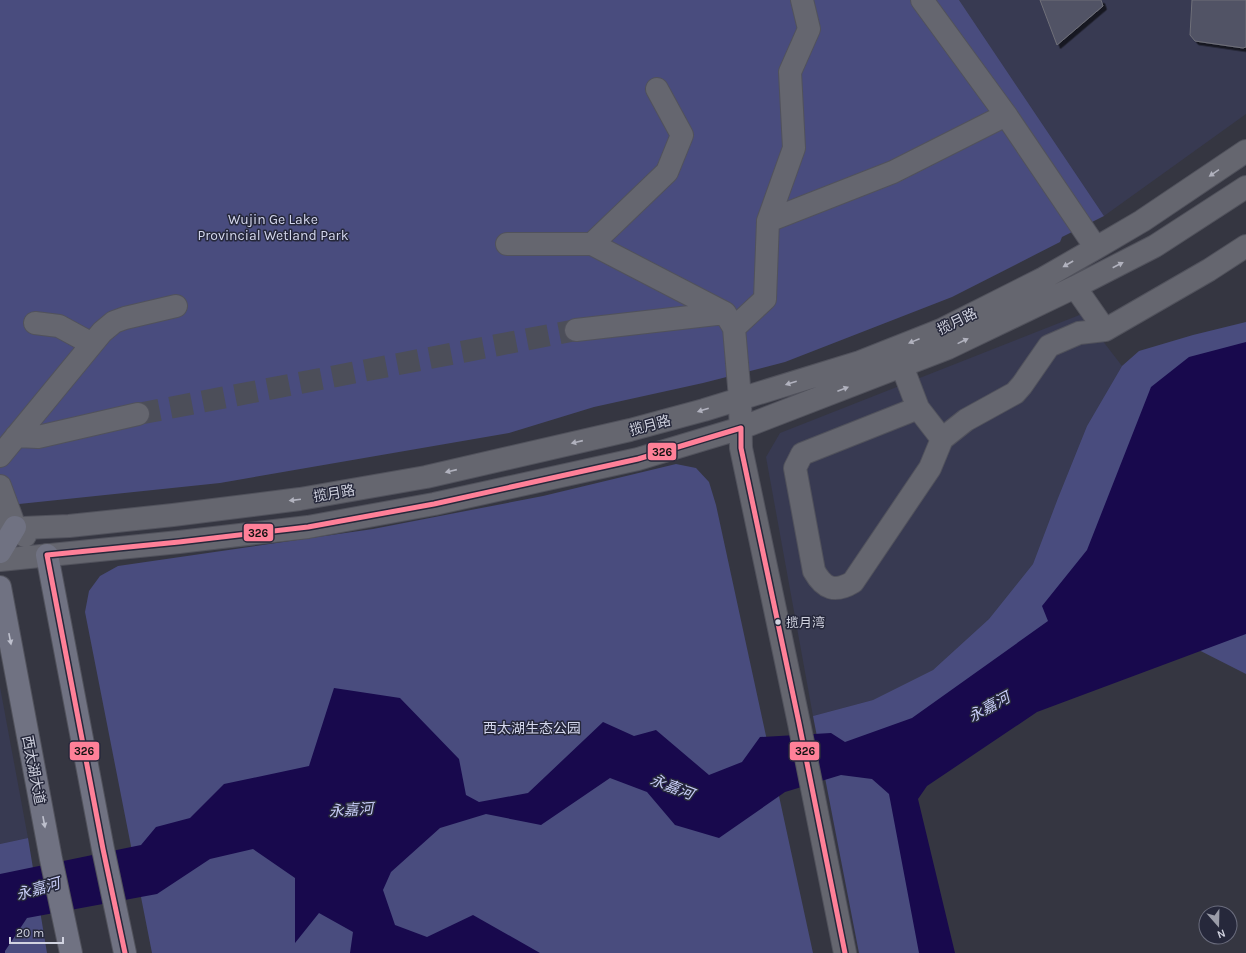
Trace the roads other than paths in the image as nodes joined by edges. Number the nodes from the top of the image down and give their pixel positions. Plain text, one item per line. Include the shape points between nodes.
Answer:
1 (802, 0) edge
2 (922, 0) edge
3 (657, 89) dead end
4 (1006, 115) junction
5 (1246, 152) edge
6 (1246, 187) edge
7 (768, 221) junction
8 (507, 244) dead end
9 (592, 244) junction
10 (1246, 246) edge
11 (1096, 248) junction
12 (1075, 287) junction
13 (176, 306) dead end
14 (730, 320) junction
15 (35, 323) dead end
16 (576, 330) tunnel mouth
17 (1105, 330) junction
18 (92, 344) junction
19 (902, 366) junction
20 (740, 398) junction
21 (918, 408) junction
22 (138, 414) tunnel mouth
23 (741, 428) junction
24 (16, 436) junction
25 (942, 439) junction
26 (0, 456) edge
27 (0, 486) edge
28 (7, 528) edge
29 (0, 552) edge
30 (47, 555) junction
31 (0, 560) edge
32 (0, 587) edge
33 (71, 953) edge
34 (125, 953) edge
35 (845, 953) edge

1 - 7 street via 810,29 790,72 794,148
2 - 4 street
3 - 9 street via 682,135 667,172
4 - 7 street via 893,172
4 - 11 street
5 -> 11 street, 揽月路 via 1142,221
12 -> 6 street, 揽月路 via 1155,246
7 - 14 street via 764,298
8 - 9 street
9 - 14 street
10 - 17 street
11 -> 20 street, 揽月路 via 1044,278 941,330 860,362
12 - 17 street
19 -> 12 street, 揽月路 via 948,348
13 - 18 street via 114,322
14 - 16 street
14 - 20 street
15 - 18 street via 60,326
17 - 25 street via 1079,333 1049,346 1015,393 966,420
18 - 24 street
19 - 21 street
23 -> 19 street, 揽月路
20 - 23 street
20 -> 28 street, 揽月路 via 630,430 426,477 300,499 174,515 69,526
21 - 25 street
21 - 25 street via 802,454 795,468 814,571 819,580 830,588 843,588 853,582 930,468
22 - 24 street via 38,437
23 - 30 street, 揽月路 via 638,458 434,504 308,527
23 - 35 street via 741,448
24 - 26 street
27 - 28 street
28 - 29 main road
28 - 30 street
30 - 31 street, 揽月路
30 - 34 main road
32 -> 33 main road, 西太湖大道

